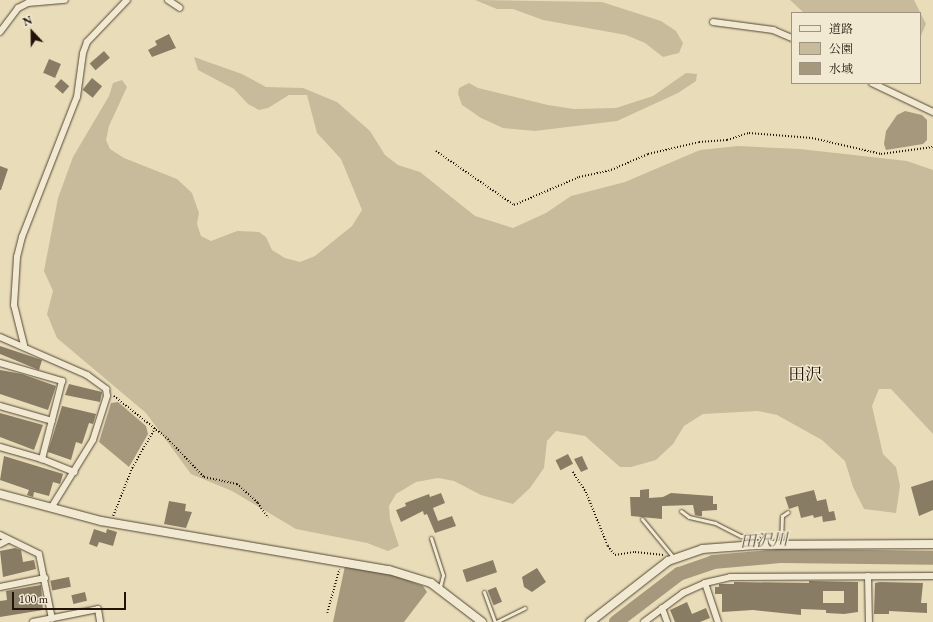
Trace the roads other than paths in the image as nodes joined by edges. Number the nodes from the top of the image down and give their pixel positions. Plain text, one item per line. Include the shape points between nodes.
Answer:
1 (65, 0) edge
2 (127, 0) edge
3 (168, 0) edge
4 (180, 8) dead end
5 (713, 22) dead end
6 (0, 32) edge
7 (791, 38) edge
8 (874, 84) edge
9 (933, 112) edge
10 (0, 337) edge
11 (24, 346) junction
12 (0, 363) edge
13 (0, 406) edge
14 (52, 421) junction
15 (0, 447) edge
16 (42, 459) junction
17 (74, 472) junction
18 (0, 494) edge
19 (51, 508) junction
20 (681, 511) dead end
21 (788, 512) dead end
22 (642, 519) dead end
23 (0, 535) edge
24 (431, 538) dead end
25 (8, 540) junction
26 (0, 544) edge
27 (762, 544) junction
28 (781, 544) junction
29 (933, 544) edge
30 (672, 559) junction
31 (868, 576) junction
32 (933, 576) edge
33 (44, 578) junction
34 (706, 583) junction
35 (0, 587) edge
36 (439, 589) junction
37 (484, 592) dead end
38 (525, 608) dead end
39 (662, 608) junction
40 (52, 618) junction
41 (33, 622) edge
42 (100, 622) edge
43 (482, 622) edge
44 (496, 622) edge
45 (590, 622) edge
46 (644, 622) edge
47 (667, 622) edge
48 (718, 622) edge
49 (868, 622) edge

1 - 6 street via 28,3 18,8
2 - 11 street via 87,42 77,97 22,237 17,256 14,305
3 - 4 street
5 - 7 street via 773,30
8 - 9 street
10 - 11 street
11 - 17 street via 86,375 100,383 106,392 107,396 92,440
12 - 14 street via 62,381
13 - 14 street
14 - 16 street
15 - 16 street
16 - 17 street
17 - 19 street
18 - 19 street
19 - 36 street via 110,523 389,570 431,583
20 - 27 lane via 689,517 715,522 741,536 760,537
21 - 28 lane via 782,516
22 - 30 lane
23 - 25 street
24 - 36 lane via 443,574
25 - 26 street
25 - 33 street via 39,554
27 - 28 street
27 - 30 street via 719,546
28 - 29 street
30 - 45 street
31 - 32 street
31 - 34 street via 749,576
31 - 49 street
33 - 35 street
33 - 40 street
34 - 39 street via 683,593
34 - 48 street
36 - 43 street
37 - 44 lane
38 - 44 lane
39 - 46 street
39 - 47 street
40 - 41 street
40 - 42 street via 98,609

